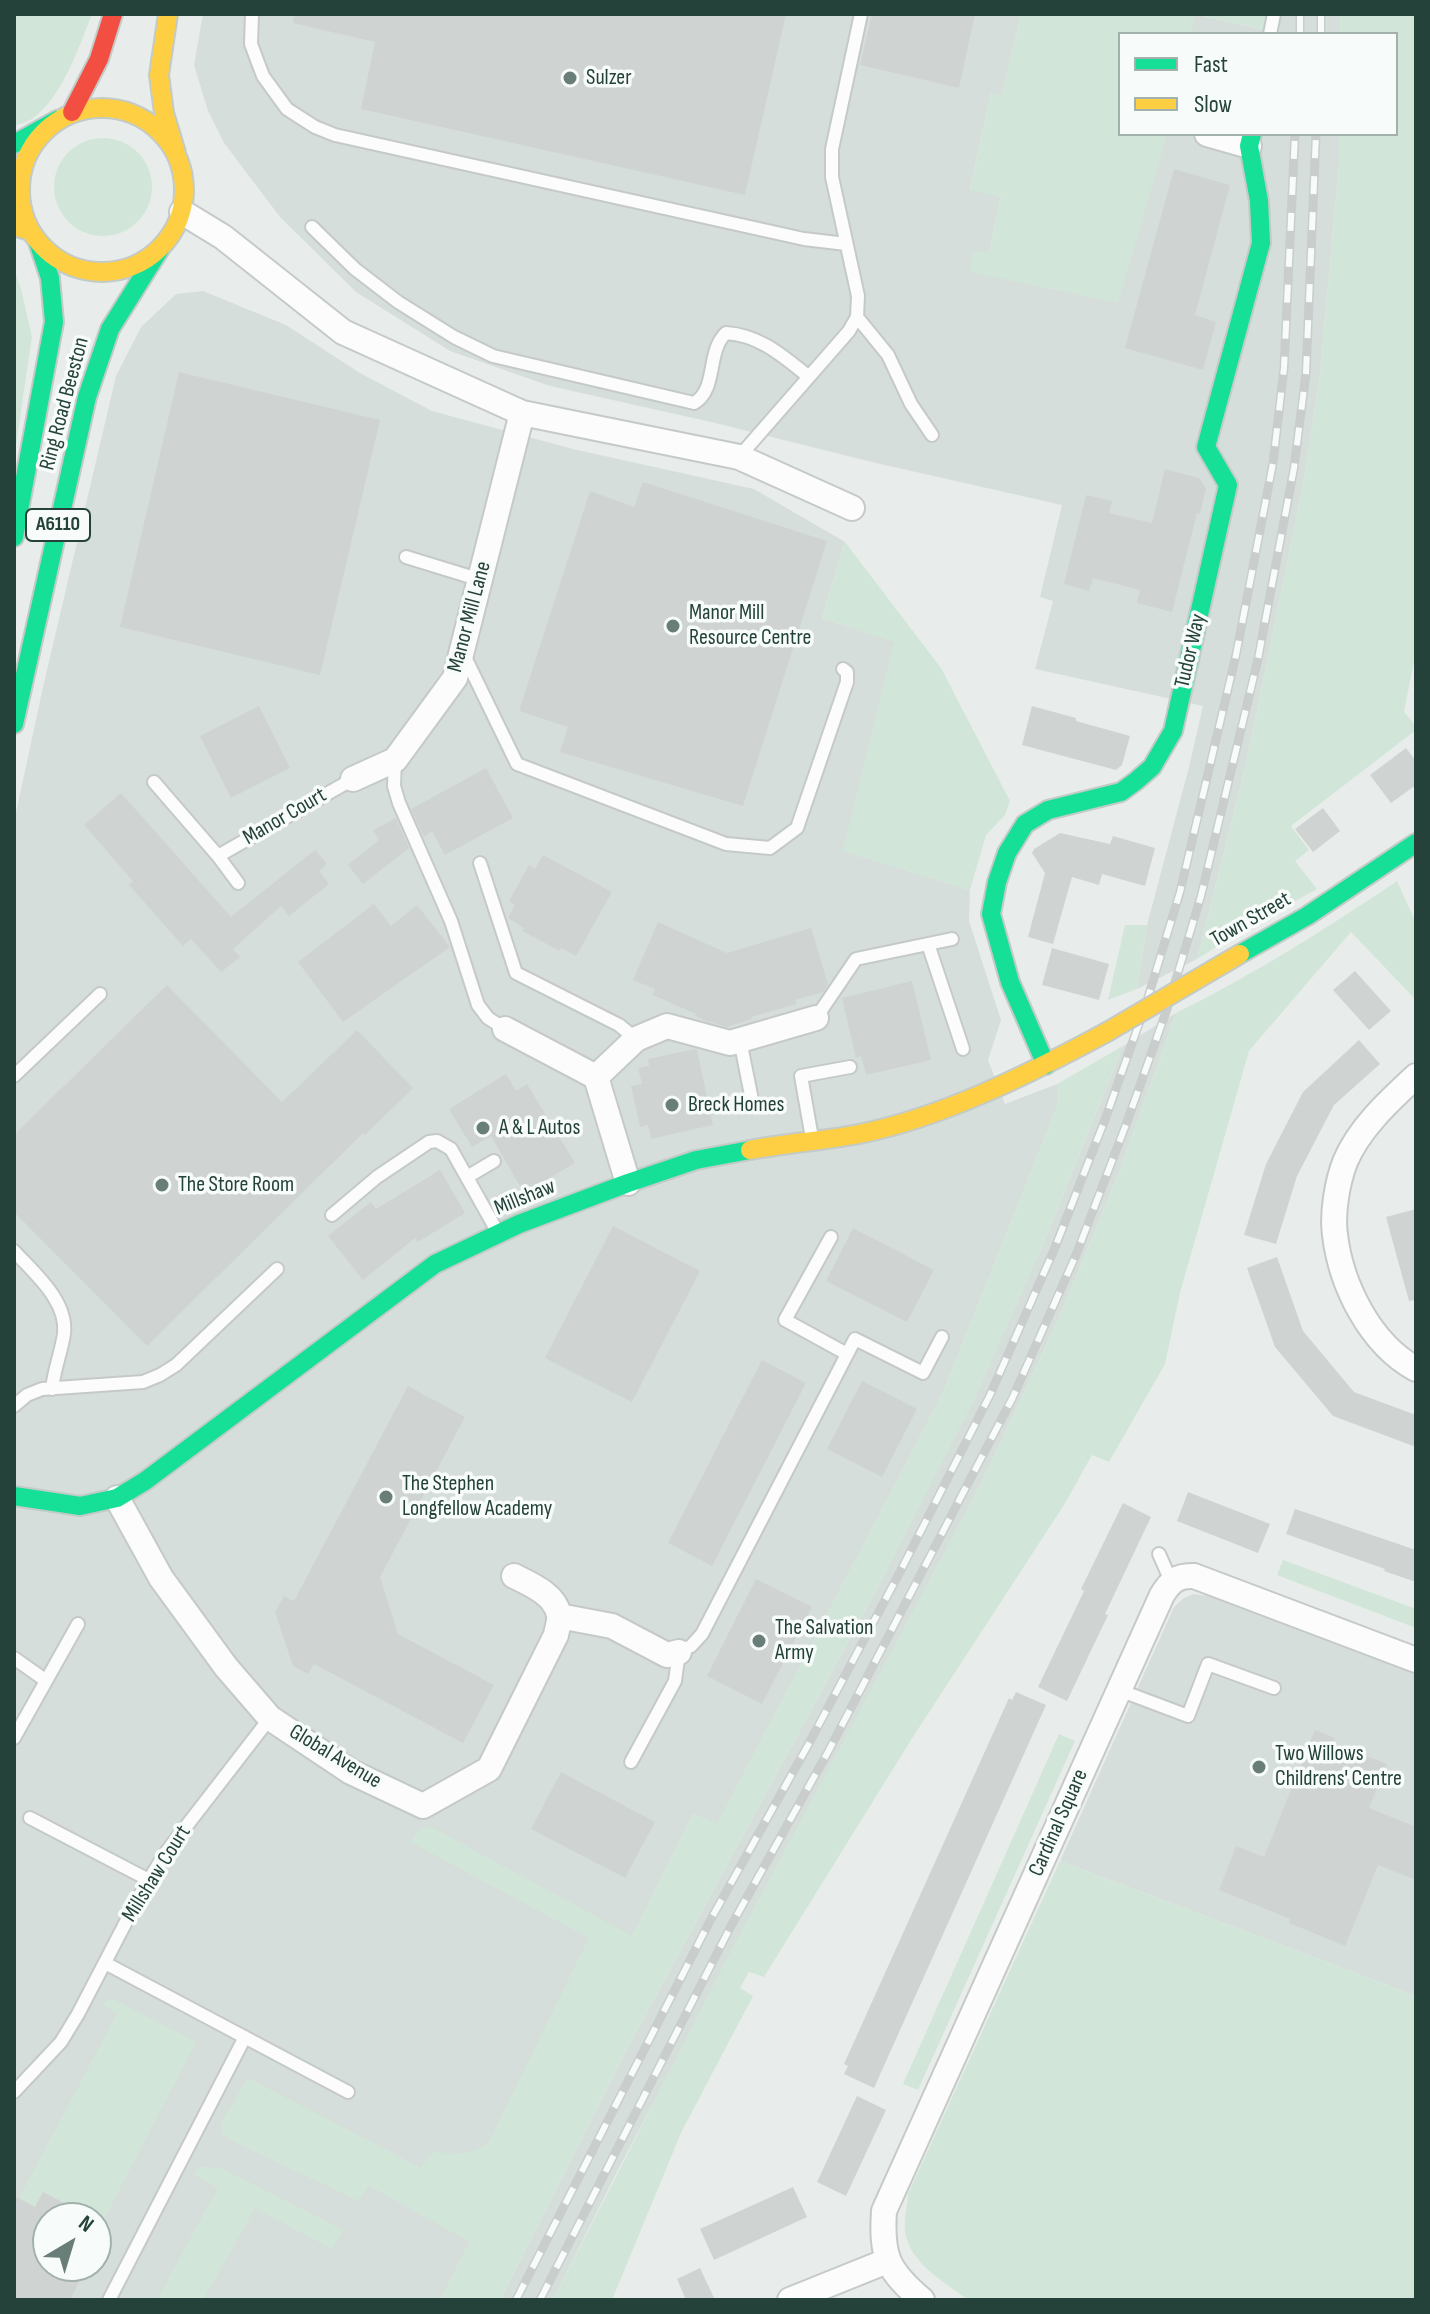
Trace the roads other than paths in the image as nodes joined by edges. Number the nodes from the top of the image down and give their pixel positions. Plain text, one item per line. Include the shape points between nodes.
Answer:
1 (113, 14) edge
2 (168, 14) edge
3 (252, 14) edge
4 (861, 14) edge
5 (65, 116) junction
6 (1222, 136) edge
7 (1251, 140) edge
8 (14, 144) edge
9 (176, 153) junction
10 (182, 212) junction
11 (312, 227) dead end
12 (27, 233) edge
13 (846, 244) junction
14 (160, 249) junction
15 (857, 317) junction
16 (809, 377) junction
17 (522, 413) junction
18 (932, 435) dead end
19 (739, 457) junction
20 (852, 508) dead end
21 (14, 537) edge
22 (406, 557) dead end
23 (481, 580) junction
24 (462, 652) junction
25 (843, 669) dead end
26 (14, 724) edge
27 (395, 760) junction
28 (353, 779) joint
29 (154, 782) dead end
30 (1416, 843) edge
31 (218, 856) junction
32 (480, 863) dead end
33 (238, 883) dead end
34 (952, 939) dead end
35 (928, 944) junction
36 (100, 994) dead end
37 (816, 1018) joint
38 (505, 1029) joint
39 (1107, 1032) joint
40 (636, 1039) junction
41 (740, 1040) junction
42 (963, 1049) dead end
43 (1046, 1065) junction
44 (850, 1067) dead end
45 (14, 1076) edge
46 (1416, 1076) edge
47 (596, 1077) junction
48 (753, 1105) dead end
49 (813, 1141) junction
50 (494, 1161) dead end
51 (467, 1177) junction
52 (628, 1183) junction
53 (332, 1215) dead end
54 (499, 1234) junction
55 (831, 1237) dead end
56 (14, 1251) edge
57 (277, 1269) dead end
58 (942, 1337) dead end
59 (847, 1354) junction
60 (1416, 1369) edge
61 (52, 1389) junction
62 (14, 1406) edge
63 (117, 1498) junction
64 (18, 1500) edge
65 (1159, 1554) dead end
66 (514, 1576) dead end
67 (1171, 1581) junction
68 (559, 1616) junction
69 (78, 1624) dead end
70 (679, 1652) junction
71 (14, 1658) edge
72 (1416, 1660) edge
73 (45, 1680) junction
74 (1274, 1688) dead end
75 (1119, 1690) junction
76 (270, 1718) junction
77 (14, 1738) edge
78 (631, 1762) dead end
79 (30, 1818) dead end
80 (149, 1880) junction
81 (105, 1963) junction
82 (245, 2037) junction
83 (14, 2092) edge
84 (348, 2092) dead end
85 (887, 2261) junction
86 (109, 2300) edge
87 (790, 2300) edge
88 (922, 2300) edge

1 - 5 main road via 99,59
2 - 9 main road via 159,75
3 - 13 lane via 251,44 263,76 287,109 335,135
4 - 13 lane via 832,149 832,177
5 - 8 main road
5 - 9 main road via 110,108 130,112 164,135
5 - 12 main road via 39,136 26,157 20,182
6 - 7 street, Tudor Way
7 - 43 main road, Tudor Way via 1261,243 1206,447 1228,485 1173,731 1152,767 1121,792 1048,810 1025,824 997,882 991,914 1010,982
9 - 10 main road via 185,191
10 - 14 main road
10 - 17 street via 223,237 343,332
11 - 16 lane via 398,302 493,356 694,403 702,399 715,349 726,333 758,340
12 - 14 main road via 59,260 81,270 130,267
12 - 21 main road, Ring Road Beeston / A6110 via 50,278 54,322
13 - 15 lane via 858,296
14 - 26 main road, Ring Road Beeston / A6110 via 110,329 87,397
15 - 16 lane
15 - 18 lane via 888,355
16 - 19 lane
17 - 19 street
17 - 23 street, Manor Mill Lane
19 - 20 street
22 - 23 lane
23 - 24 street, Manor Mill Lane
24 - 25 lane via 517,764 726,844 770,848 797,828 847,682
24 - 27 street, Manor Mill Lane via 455,678
27 - 28 street, Manor Mill Lane
27 - 38 lane via 399,803 451,921 478,1005
28 - 31 lane, Manor Court
29 - 31 lane, Manor Court
30 - 39 main road, Town Street, bridge via 1307,916
31 - 33 lane, Manor Court
32 - 40 lane via 516,973 619,1025
34 - 35 lane
35 - 37 lane via 856,959
35 - 42 lane
36 - 45 lane
37 - 41 street
38 - 47 street
39 - 43 main road, Millshaw
40 - 41 street via 667,1026 730,1043
40 - 47 street
41 - 48 lane
43 - 49 main road, Millshaw via 946,1109 860,1134
44 - 49 lane via 801,1076
46 - 60 street via 1365,1129 1346,1161 1334,1232 1356,1304 1379,1338
47 - 52 street
49 - 52 main road, Millshaw via 696,1160
50 - 51 lane
51 - 53 lane via 451,1149 429,1142
51 - 54 lane
52 - 54 main road, Millshaw
54 - 63 main road, Millshaw via 435,1264
55 - 59 lane via 785,1320
56 - 61 lane via 61,1311 64,1330
57 - 61 lane via 160,1375 143,1382
58 - 59 lane via 923,1373 855,1339
59 - 70 lane via 702,1634
61 - 62 lane via 27,1395
63 - 64 main road, Millshaw via 80,1506
63 - 76 street, Global Avenue via 161,1578
65 - 67 lane
66 - 68 street via 541,1590
67 - 72 street via 1194,1576
67 - 75 street, Cardinal Square
68 - 70 street via 612,1626 667,1655
68 - 76 street, Global Avenue via 556,1635 489,1769 423,1806 351,1772
69 - 73 lane
70 - 78 lane via 675,1681
71 - 73 lane
73 - 77 lane
74 - 75 lane via 1208,1664 1188,1716
75 - 85 street, Cardinal Square via 884,2211
76 - 80 lane, Millshaw Court
79 - 80 lane
80 - 81 lane, Millshaw Court
81 - 82 lane
81 - 83 lane, Millshaw Court via 61,2042
82 - 84 lane
82 - 86 lane
85 - 87 street
85 - 88 street

